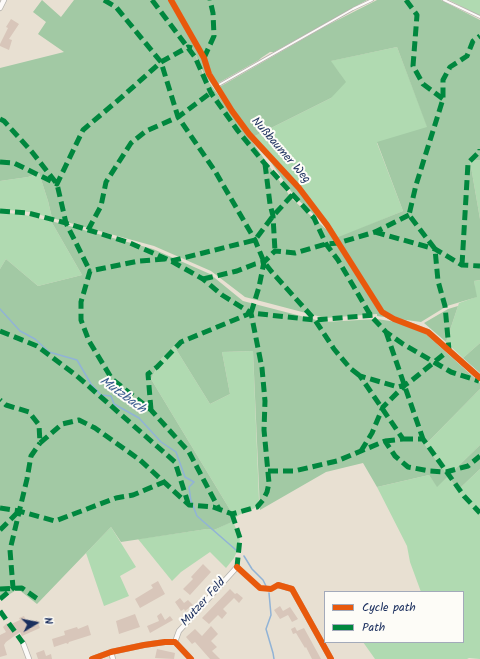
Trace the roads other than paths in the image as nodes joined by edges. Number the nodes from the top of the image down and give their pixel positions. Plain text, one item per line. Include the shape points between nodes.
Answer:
1 (4, 0) edge
2 (171, 0) edge
3 (372, 0) edge
4 (444, 0) edge
5 (0, 8) edge
6 (480, 17) edge
7 (217, 86) junction
8 (480, 378) edge
9 (238, 567) dead end
10 (278, 585) dead end
11 (175, 642) junction
12 (23, 643) dead end
13 (111, 652) junction
14 (29, 659) edge
15 (92, 659) edge
16 (113, 659) edge
17 (191, 659) edge
18 (331, 659) edge

1 - 5 street
2 - 7 street, Nußbaumer Weg
3 - 7 lane
4 - 6 lane
7 - 8 street, Nußbaumer Weg via 249,134 298,188 327,225 382,312 428,332
9 - 11 street, Mutzer Feld via 179,631
10 - 18 street via 292,589
11 - 13 street
11 - 17 street
12 - 14 street
13 - 15 street
13 - 16 street

